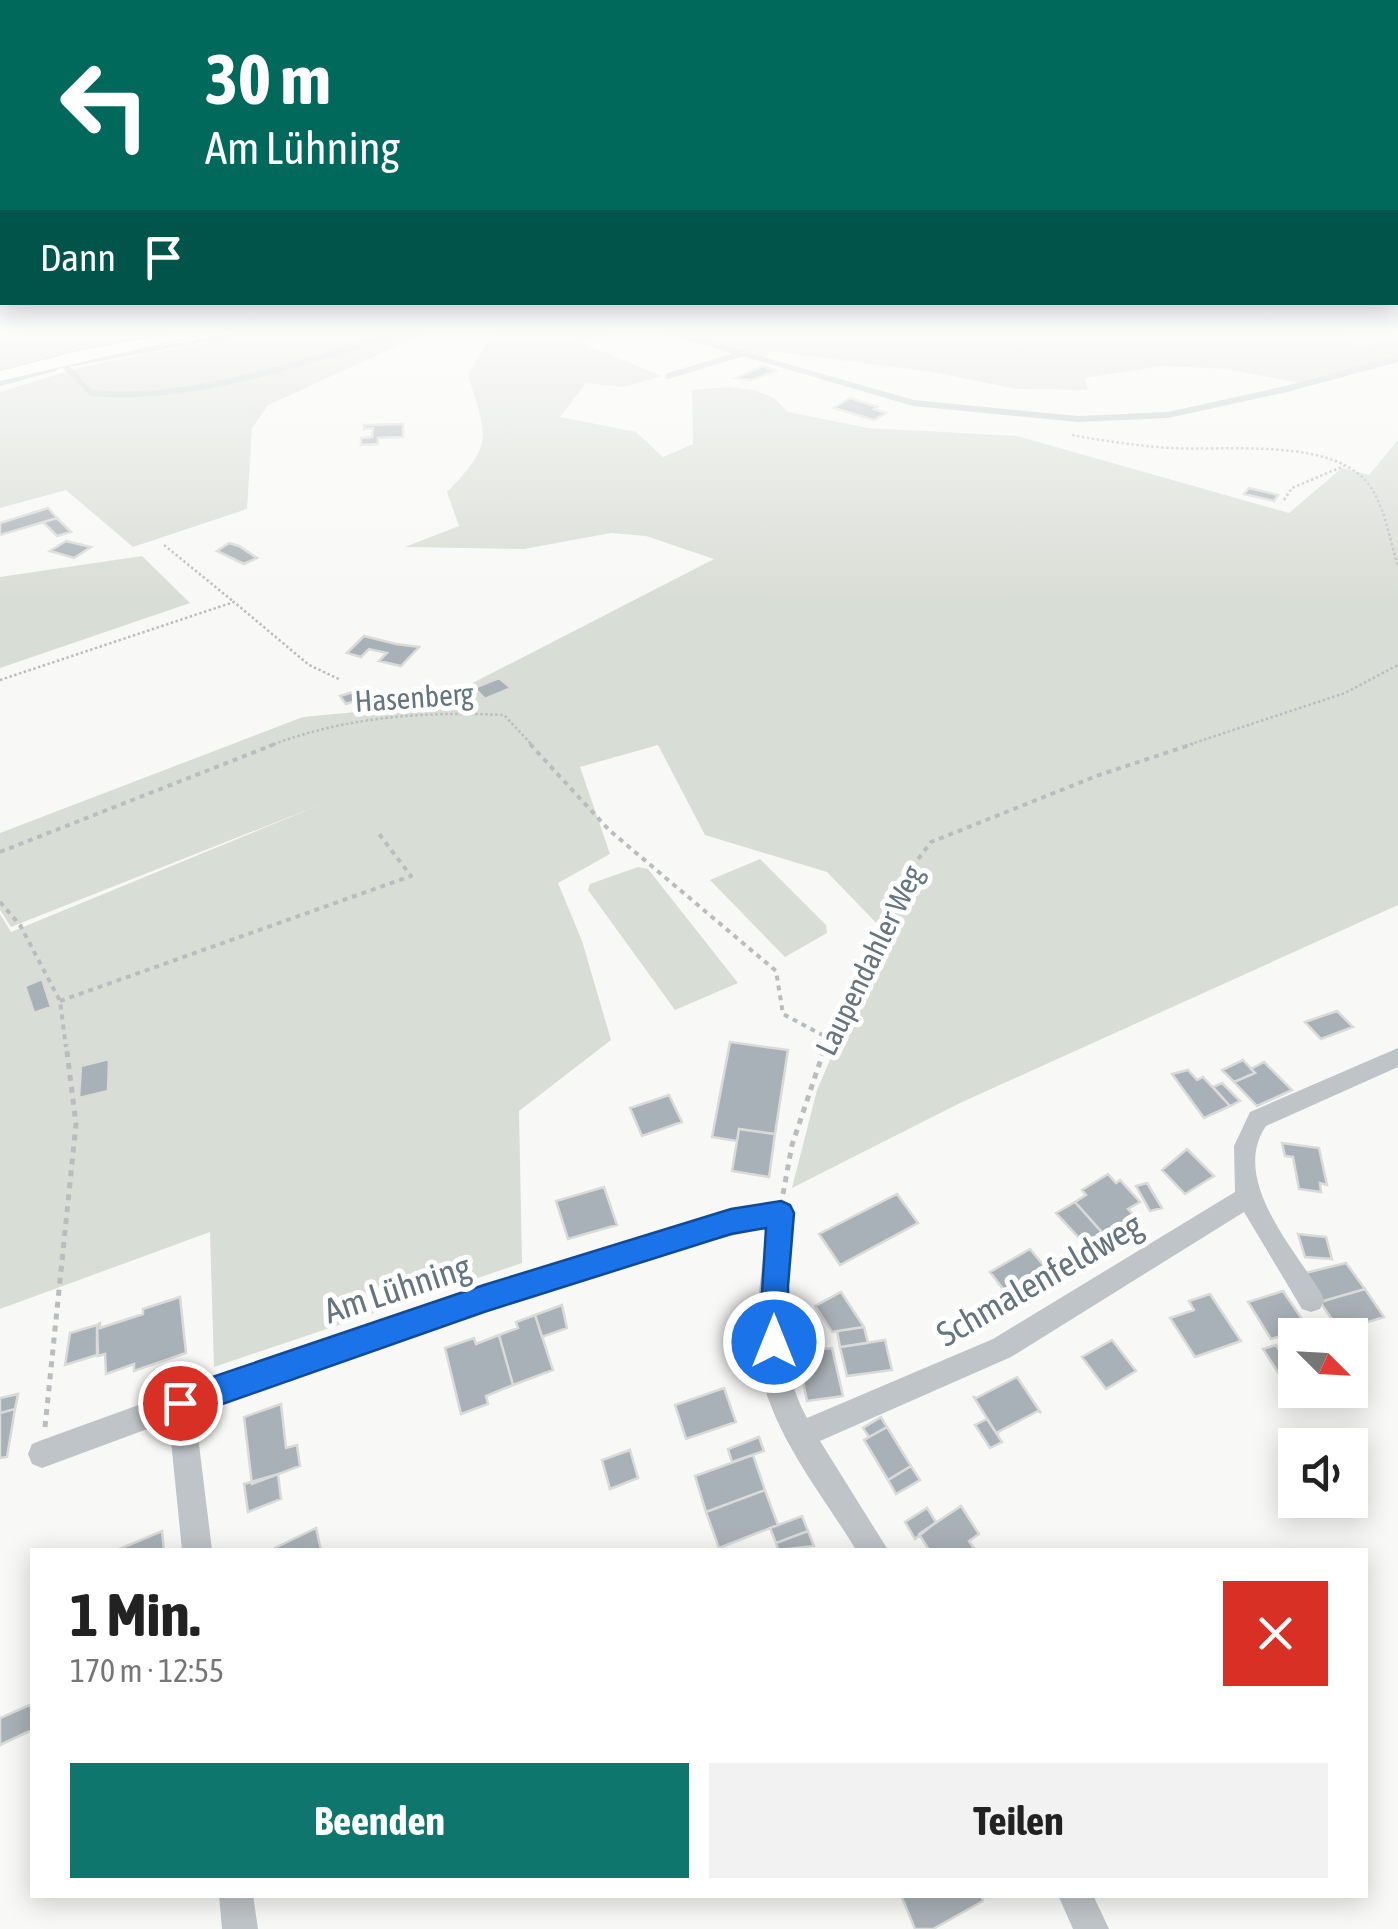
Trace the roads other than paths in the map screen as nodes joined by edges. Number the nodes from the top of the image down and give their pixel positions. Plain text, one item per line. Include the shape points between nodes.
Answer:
1 (1398, 1058) edge
2 (1248, 1197) junction
3 (1310, 1300) dead end
4 (180, 1403) junction
5 (803, 1434) junction
6 (42, 1454) road end
7 (197, 1548) edge
8 (872, 1548) edge
9 (236, 1898) edge
10 (1076, 1898) edge
11 (240, 1929) edge
12 (1092, 1929) edge

1 - 2 street via 1252,1124 1242,1166
2 - 3 street
2 - 5 street, Schmalenfeldweg via 1002,1348
4 - 5 street, Am Lühning via 484,1298 731,1222 781,1213 774,1371
4 - 6 street, Am Lühning
4 - 7 street
5 - 8 street
9 - 11 street
10 - 12 street

